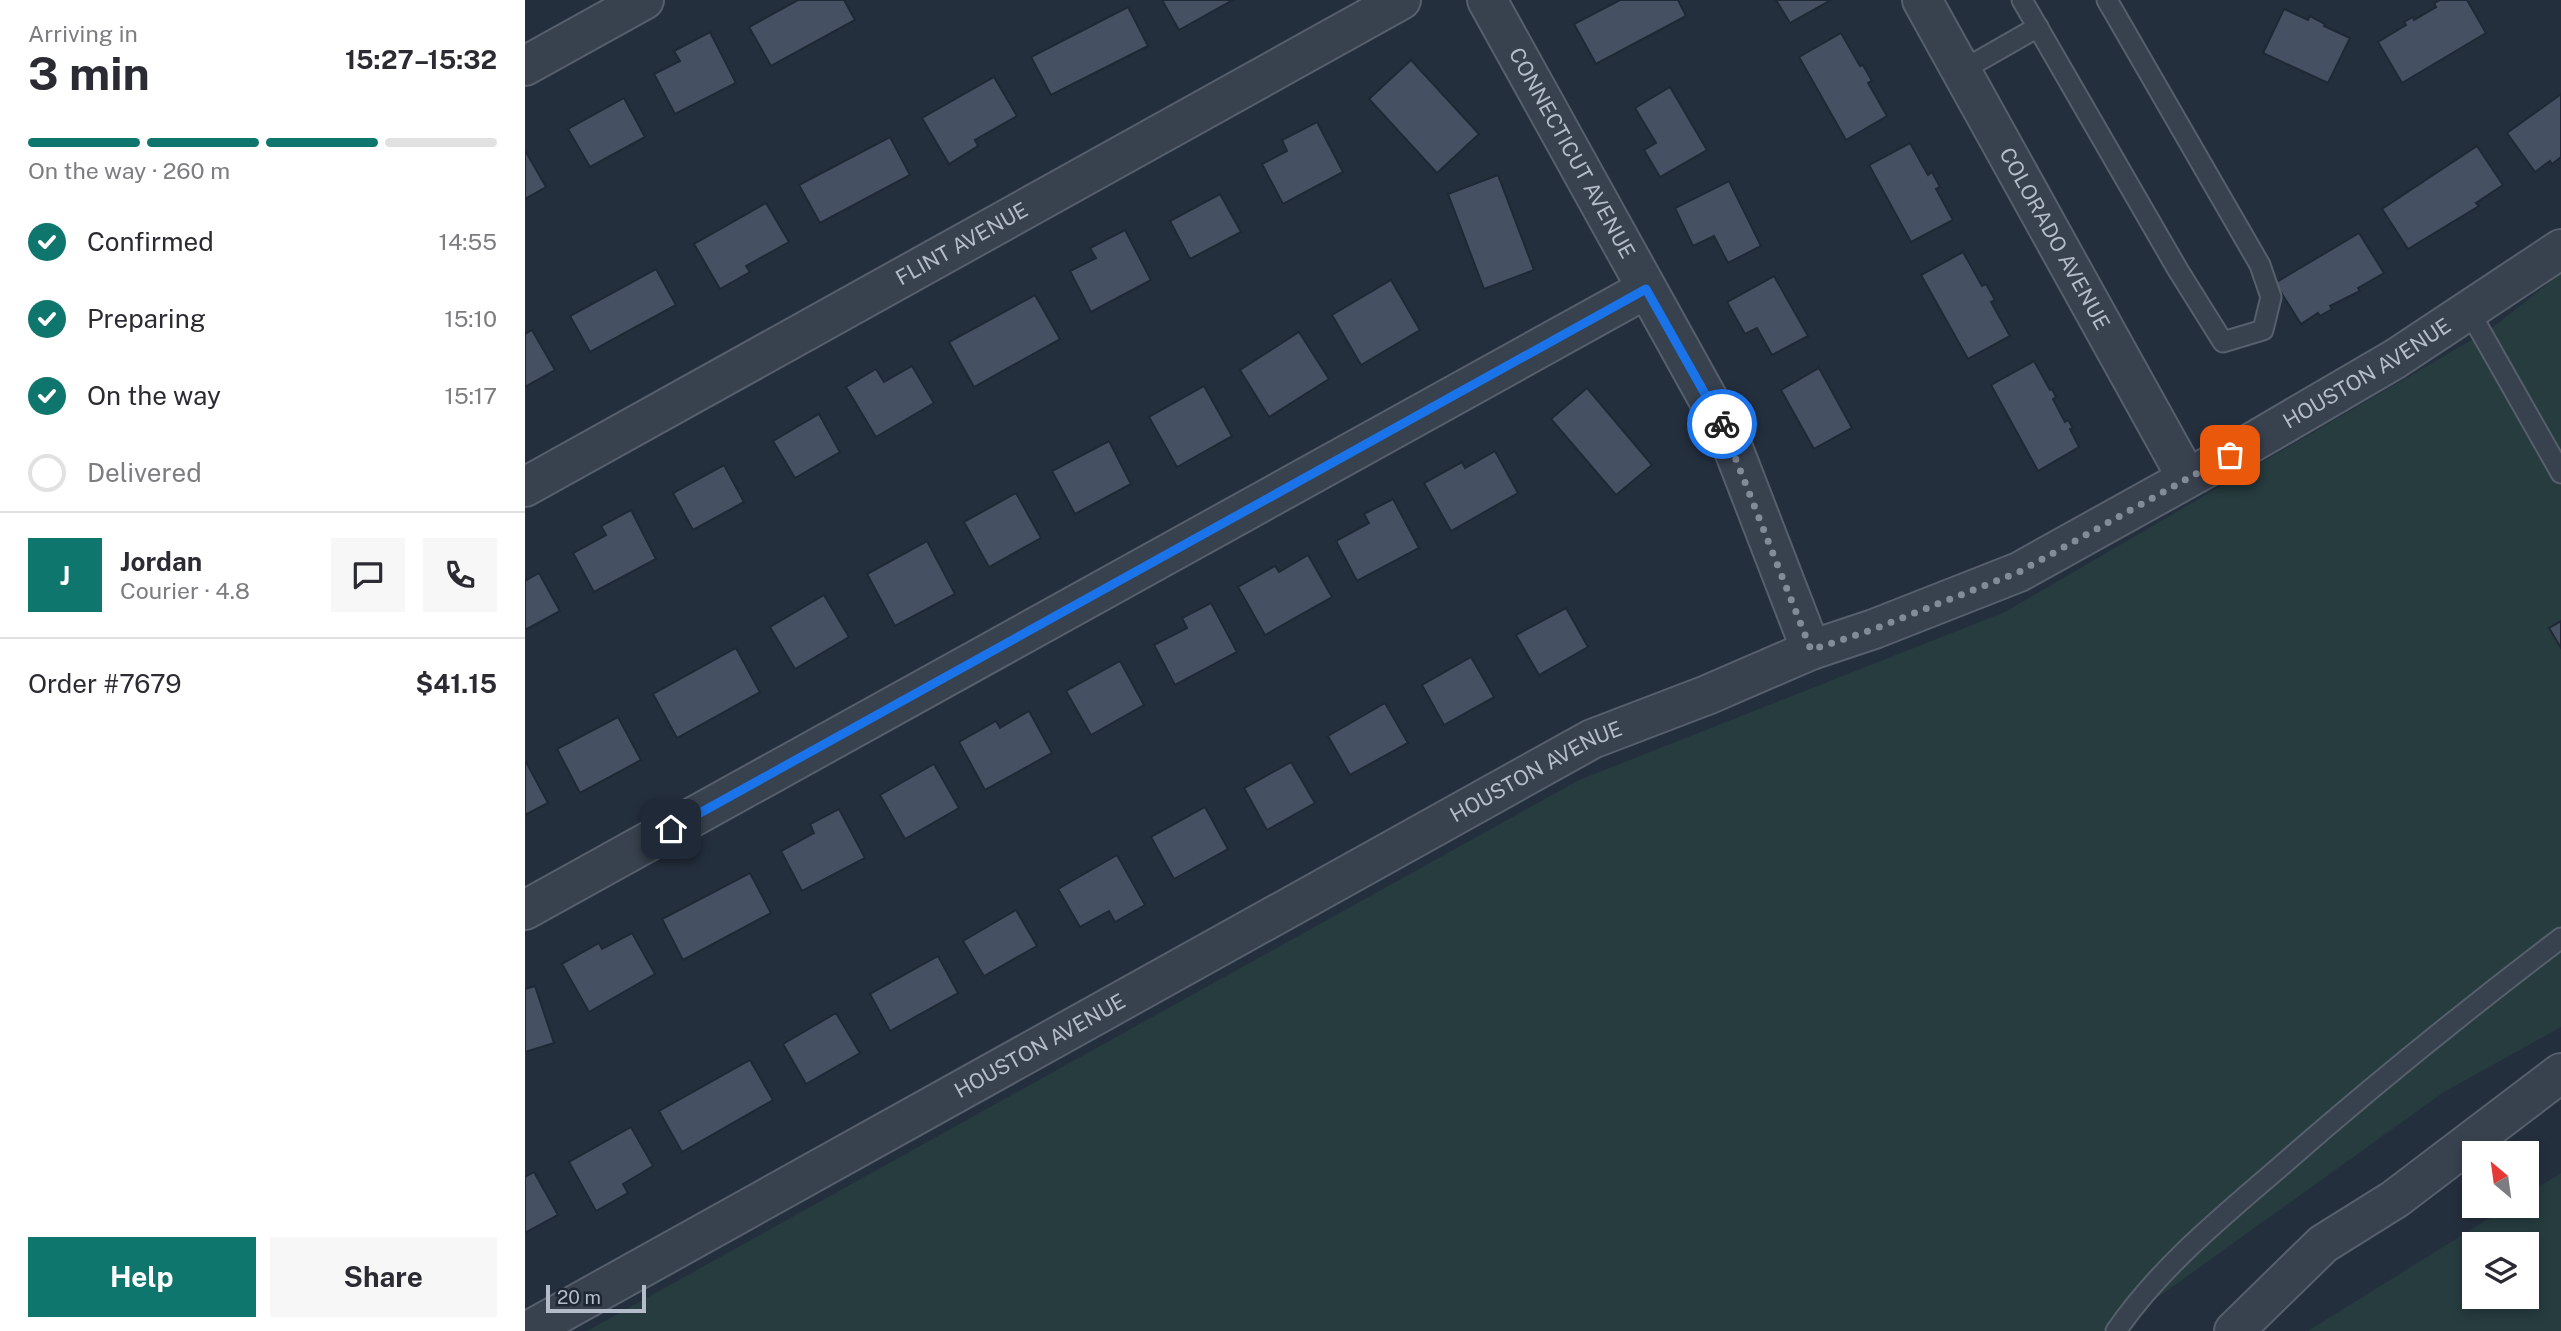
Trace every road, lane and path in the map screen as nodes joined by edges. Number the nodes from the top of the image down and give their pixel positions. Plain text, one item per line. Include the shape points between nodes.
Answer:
1 (644, 0) edge
2 (1401, 0) edge
3 (1487, 0) edge
4 (1921, 0) edge
5 (2022, 0) edge
6 (2107, 0) edge
7 (2038, 27) junction
8 (525, 66) edge
9 (1961, 71) junction
10 (2561, 249) edge
11 (1646, 289) junction
12 (2469, 310) junction
13 (2561, 473) edge
14 (2187, 478) junction
15 (525, 487) edge
16 (1811, 650) junction
17 (525, 910) edge
18 (2561, 938) edge
19 (2561, 1073) edge
20 (528, 1331) edge
21 (2116, 1331) edge
22 (2234, 1331) edge

1 - 8 street
2 - 15 street, FLINT AVENUE
3 - 11 street, CONNECTICUT AVENUE
4 - 9 street, COLORADO AVENUE
5 - 7 lane
6 - 7 lane via 2260,265 2271,297 2263,330 2223,342
7 - 9 lane
9 - 14 street, COLORADO AVENUE
10 - 12 street, HOUSTON AVENUE
11 - 16 street, CONNECTICUT AVENUE via 1728,435
11 - 17 street
12 - 13 lane
12 - 14 street, HOUSTON AVENUE via 2395,359
14 - 16 street, HOUSTON AVENUE via 2019,572
16 - 20 street, HOUSTON AVENUE via 1592,739
18 - 21 lane via 2310,1140 2199,1236 2136,1302
19 - 22 street via 2395,1199 2323,1244

